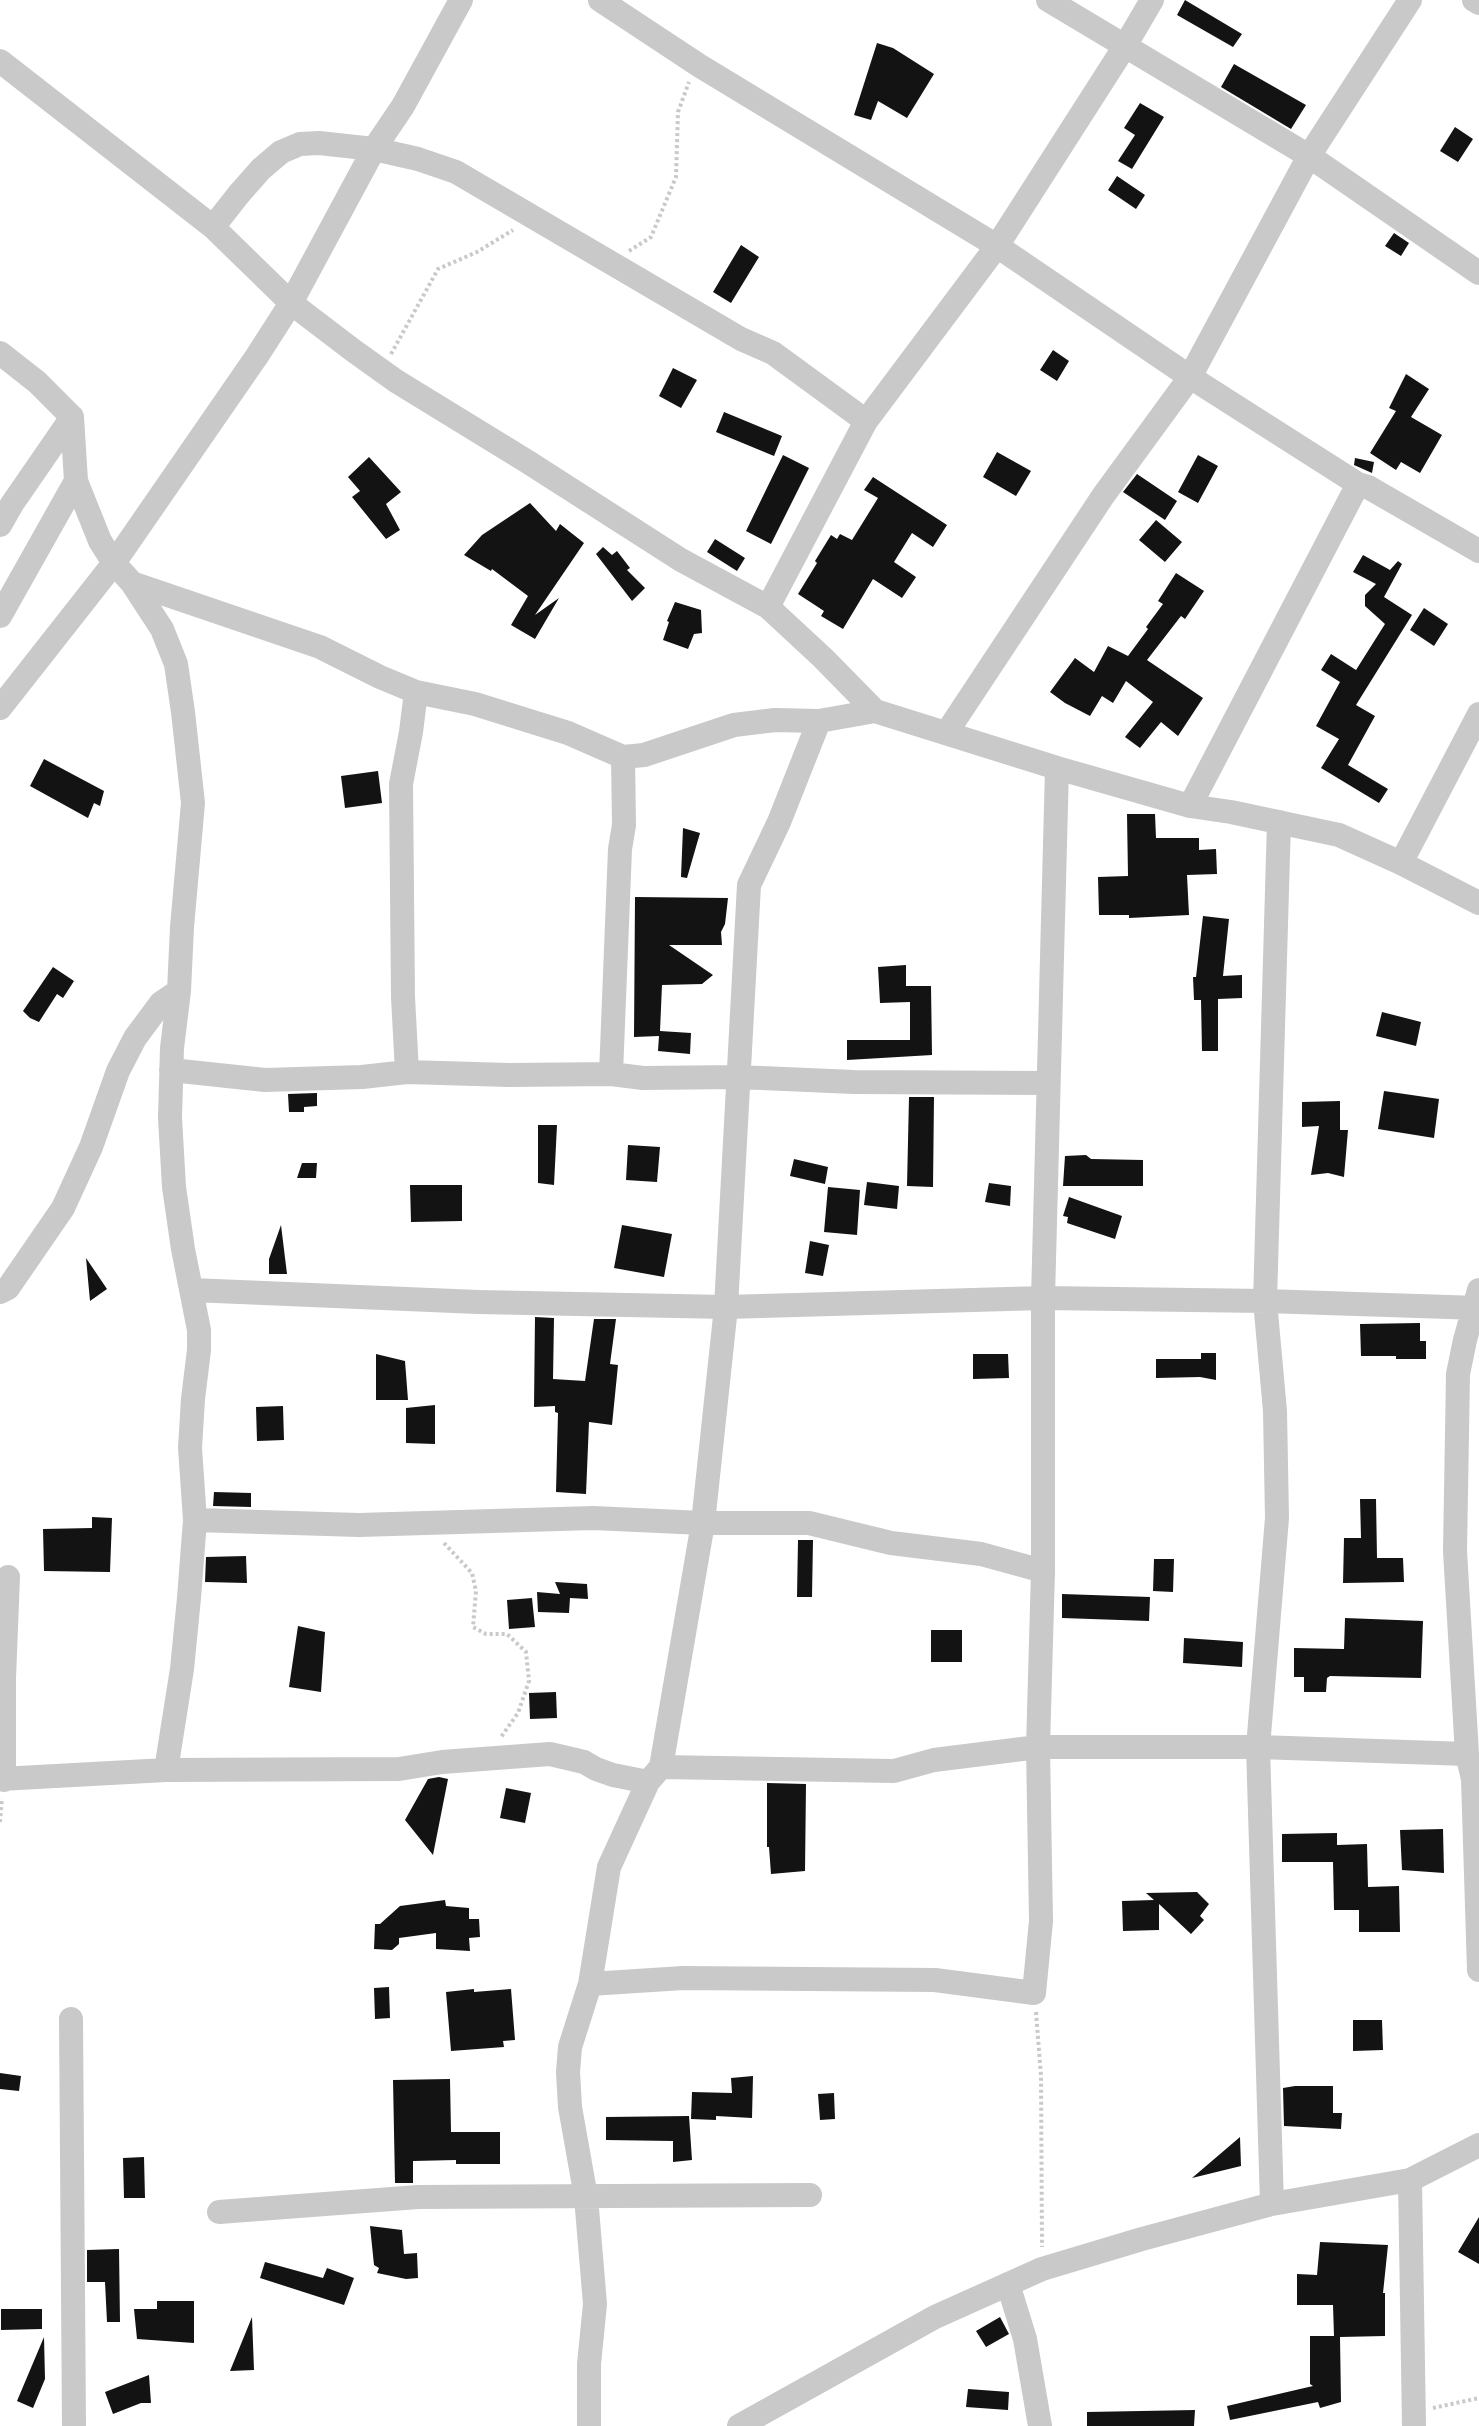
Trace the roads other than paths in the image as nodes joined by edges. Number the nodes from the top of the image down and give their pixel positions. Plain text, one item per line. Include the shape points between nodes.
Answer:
1 (461, 0) edge
2 (600, 0) edge
3 (1048, 0) edge
4 (1152, 0) edge
5 (1410, 0) edge
6 (1474, 0) edge
7 (1479, 3) edge
8 (1125, 46) junction
9 (0, 61) edge
10 (374, 149) junction
11 (1309, 156) junction
12 (213, 227) junction
13 (997, 246) junction
14 (1479, 273) edge
15 (291, 303) junction
16 (0, 353) edge
17 (1190, 377) junction
18 (72, 417) junction
19 (866, 421) junction
20 (76, 481) junction
21 (1358, 484) junction
22 (0, 525) edge
23 (1479, 551) edge
24 (114, 563) junction
25 (132, 583) junction
26 (768, 607) junction
27 (0, 616) edge
28 (416, 692) junction
29 (0, 708) edge
30 (876, 711) junction
31 (1479, 714) edge
32 (819, 721) junction
33 (947, 732) junction
34 (623, 758) junction
35 (1057, 768) junction
36 (1190, 806) junction
37 (1279, 822) junction
38 (1401, 862) junction
39 (1479, 903) edge
40 (179, 991) junction
41 (171, 1070) junction
42 (407, 1072) junction
43 (611, 1074) junction
44 (738, 1077) junction
45 (1048, 1083) junction
46 (192, 1290) junction
47 (0, 1292) edge
48 (1042, 1298) junction
49 (1265, 1301) junction
50 (1477, 1302) edge
51 (726, 1307) junction
52 (195, 1520) junction
53 (703, 1523) junction
54 (1043, 1570) junction
55 (8, 1577) dead end
56 (1038, 1747) junction
57 (1258, 1747) junction
58 (1467, 1754) junction
59 (166, 1770) junction
60 (654, 1775) junction
61 (2, 1779) edge
62 (1476, 1779) edge
63 (1479, 1970) edge
64 (590, 1983) junction
65 (71, 2019) dead end
66 (1479, 2145) edge
67 (1410, 2180) junction
68 (810, 2195) dead end
69 (586, 2197) junction
70 (1272, 2204) junction
71 (219, 2212) dead end
72 (1008, 2284) junction
73 (1414, 2420) edge
74 (74, 2426) edge
75 (589, 2426) edge
76 (739, 2426) edge
77 (1040, 2426) edge

1 - 10 street via 403,106
2 - 13 street via 700,66
3 - 8 street
4 - 8 street
5 - 11 street
6 - 7 street
8 - 11 street
8 - 13 street
9 - 12 street
10 - 12 street via 319,143 300,144 281,152 238,194
10 - 15 street
10 - 19 street via 456,172 741,339 773,353
11 - 14 street
11 - 17 street
12 - 15 street
13 - 17 street
13 - 19 street
15 - 24 street
15 - 26 street via 382,370 681,560
16 - 18 street
17 - 21 street
17 - 33 street via 1103,496
18 - 20 street
18 - 22 street
19 - 26 street
20 - 24 street via 100,541
20 - 27 street
21 - 23 street
21 - 36 street
24 - 25 street
24 - 29 street
25 - 28 street via 320,647
25 - 40 street via 162,629 176,664 183,712 193,803
26 - 30 street
28 - 34 street via 475,704 568,733
28 - 42 street via 401,784 402,986
30 - 32 street
30 - 33 street
31 - 38 street
32 - 34 street via 775,720 734,725 644,755
32 - 44 street via 749,885
33 - 35 street
34 - 43 street via 624,825
35 - 36 street
35 - 45 street
36 - 37 street
37 - 38 street via 1339,835
37 - 49 street
38 - 39 street
40 - 41 street
40 - 47 street via 160,1004 135,1038 63,1208 8,1288
41 - 42 street via 265,1080
41 - 46 street via 173,1178
42 - 43 street
43 - 44 street via 643,1078
44 - 45 street
44 - 51 street
45 - 48 street
46 - 51 street
46 - 52 street via 199,1330 190,1448
48 - 49 street
48 - 51 street
48 - 54 street
49 - 50 street
49 - 57 street via 1275,1411 1277,1518
50 - 58 street via 1458,1374 1455,1551
51 - 53 street
52 - 53 street via 414,1524 593,1518
52 - 59 street via 182,1669
53 - 54 street via 809,1523 891,1543 981,1554
53 - 60 street
54 - 56 street
55 - 61 street
56 - 57 street
56 - 60 street via 934,1760 894,1771
56 - 64 street via 1041,1921 1034,1993 935,1980 683,1978
57 - 58 street
57 - 70 street
58 - 62 street
59 - 60 street via 399,1769 550,1754 584,1762 613,1775
59 - 61 street
60 - 64 street via 609,1867
62 - 63 street
64 - 69 street via 570,2047 568,2072 570,2108
65 - 74 street
66 - 67 street
67 - 70 street
67 - 73 street
68 - 69 street
69 - 71 street via 418,2197
69 - 75 street via 595,2304 589,2364
70 - 72 street via 1042,2269
72 - 76 street via 934,2317
72 - 77 street via 1025,2339

